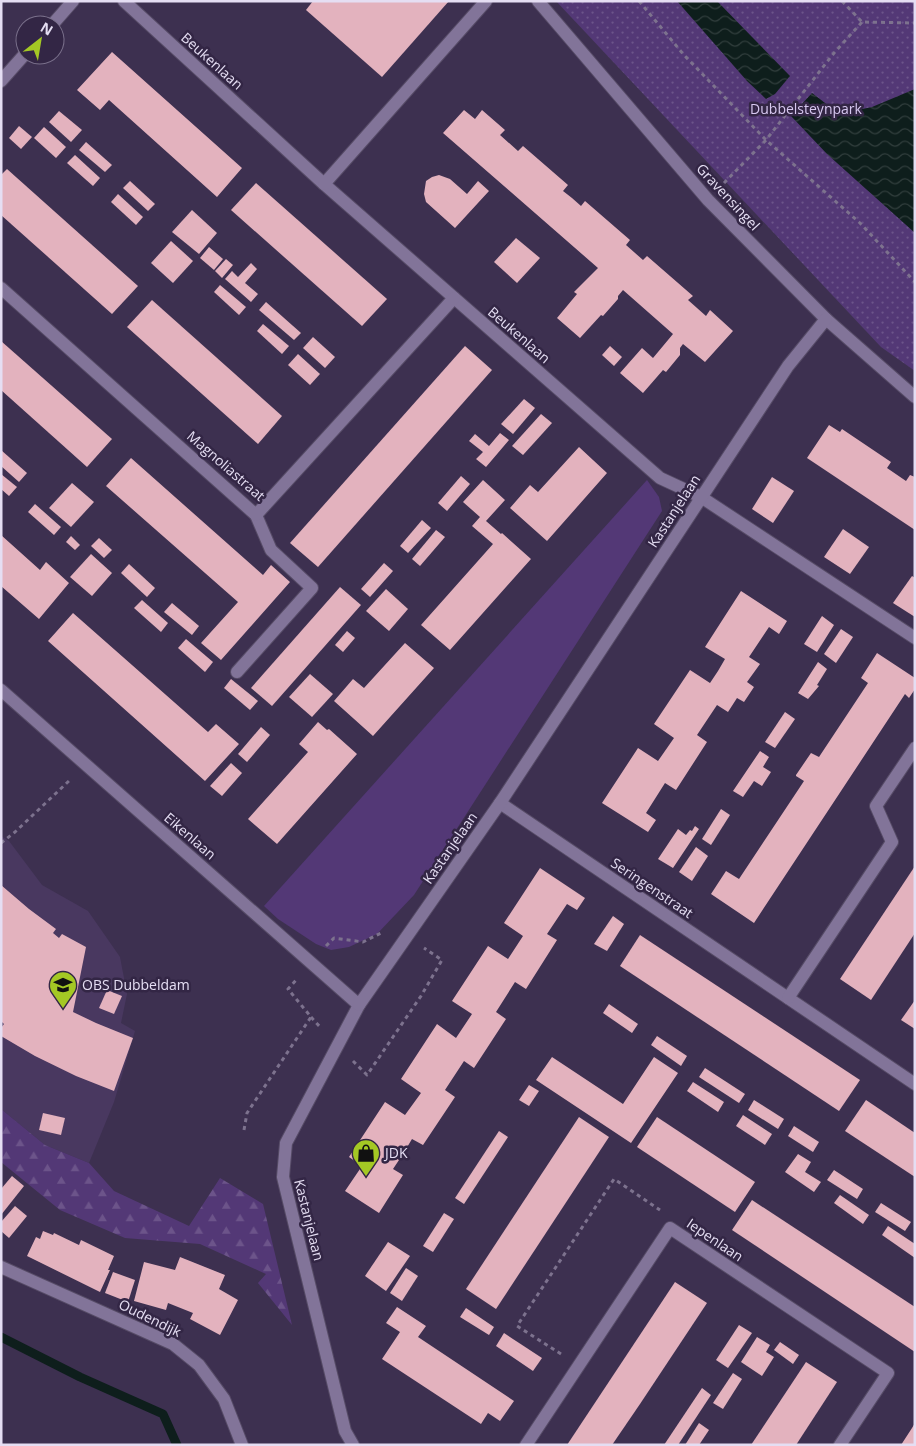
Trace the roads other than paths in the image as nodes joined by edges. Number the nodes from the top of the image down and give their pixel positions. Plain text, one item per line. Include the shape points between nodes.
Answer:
1 (73, 1) edge
2 (124, 1) edge
3 (486, 1) edge
4 (538, 1) edge
5 (61, 15) edge
6 (15, 65) edge
7 (1, 81) edge
8 (324, 184) junction
9 (1, 288) edge
10 (454, 298) junction
11 (826, 319) junction
12 (915, 397) edge
13 (701, 496) junction
14 (256, 515) junction
15 (915, 638) edge
16 (237, 672) dead end
17 (1, 690) edge
18 (915, 748) edge
19 (500, 803) junction
20 (788, 998) junction
21 (359, 1005) junction
22 (915, 1084) edge
23 (1, 1266) edge
24 (242, 1445) edge
25 (353, 1445) edge
26 (526, 1445) edge
27 (840, 1445) edge

1 - 5 street
2 - 8 street, Beukenlaan
3 - 8 street
4 - 11 street, Gravensingel via 708,200
6 - 7 street
8 - 10 street, Beukenlaan
9 - 14 street, Magnoliastraat
10 - 13 street, Beukenlaan via 660,478
10 - 14 street, Magnoliastraat
11 - 12 street, Gravensingel
11 - 13 street, Kastanjelaan via 788,366
13 - 15 street
13 - 19 street, Kastanjelaan
14 - 16 street via 271,550 312,588
17 - 21 street, Eikenlaan
18 - 20 street via 876,806 892,842
19 - 20 street, Seringenstraat
19 - 21 street, Kastanjelaan
20 - 22 street, Seringenstraat
21 - 25 street, Kastanjelaan via 286,1143 283,1177 345,1431
23 - 24 street, Oudendijk via 173,1344 199,1365 224,1399
26 - 27 street, Iepenlaan via 670,1228 888,1373

